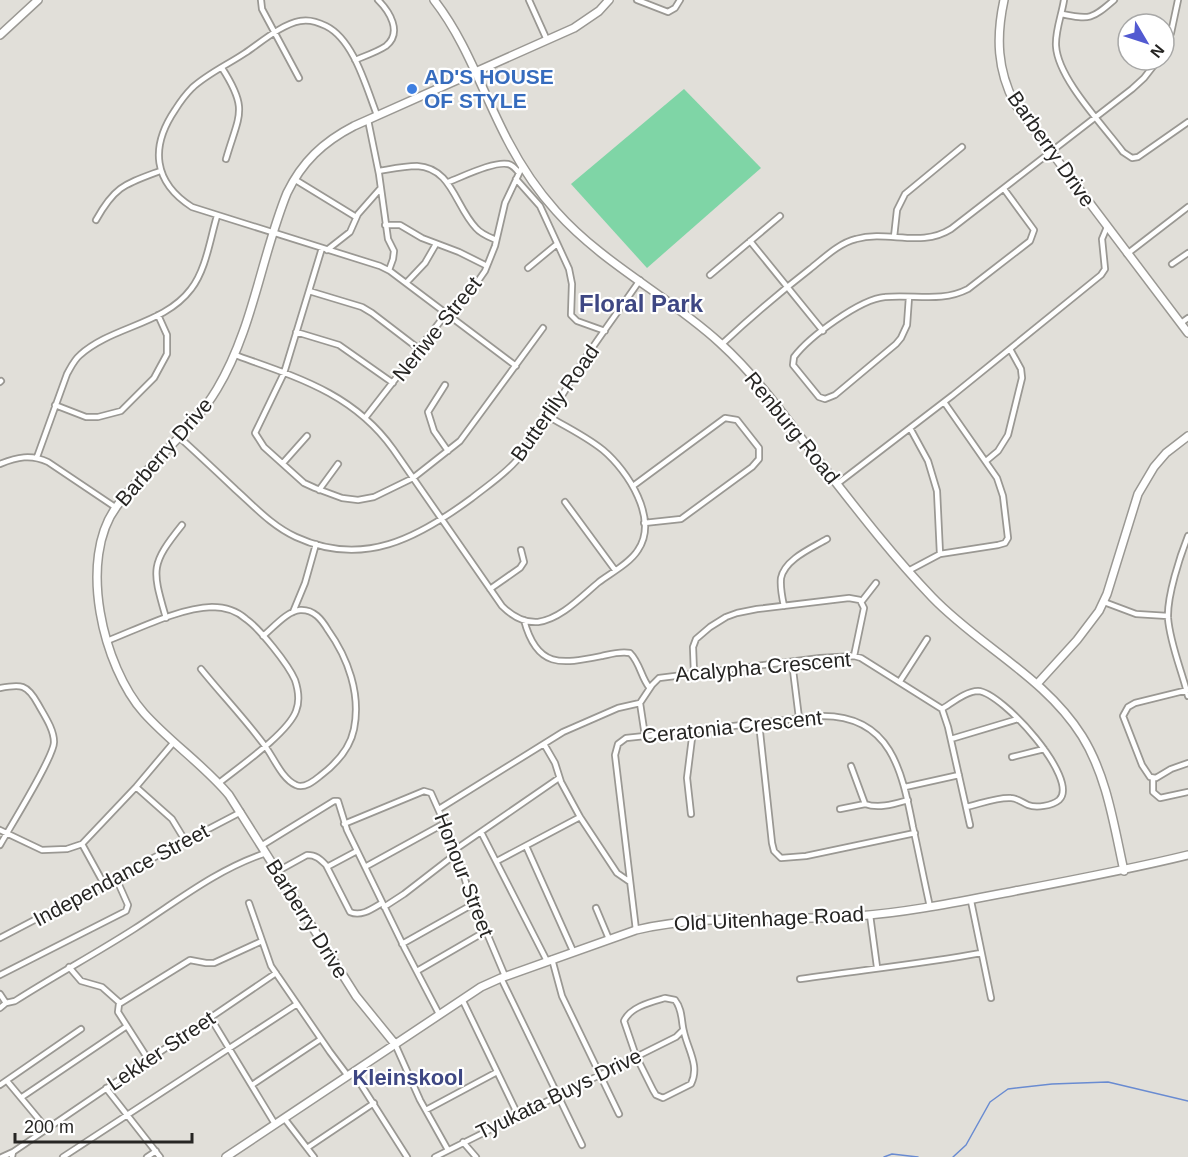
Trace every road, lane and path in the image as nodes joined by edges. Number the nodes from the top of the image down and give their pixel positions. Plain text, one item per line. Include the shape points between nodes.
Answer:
1 (38, 0) edge
2 (261, 0) edge
3 (378, 0) edge
4 (434, 0) edge
5 (529, 0) edge
6 (609, 0) edge
7 (637, 0) edge
8 (680, 0) edge
9 (1004, 0) edge
10 (1064, 0) edge
11 (1114, 0) edge
12 (30, 3) edge
13 (1062, 14) junction
14 (276, 33) junction
15 (0, 35) edge
16 (547, 40) junction
17 (355, 60) junction
18 (222, 68) junction
19 (1149, 72) edge
20 (476, 73) junction
21 (299, 78) dead end
22 (377, 115) junction
23 (1096, 117) junction
24 (368, 120) junction
25 (1188, 122) edge
26 (962, 147) dead end
27 (1051, 153) junction
28 (226, 159) dead end
29 (521, 170) junction
30 (160, 171) junction
31 (379, 171) junction
32 (294, 178) junction
33 (516, 179) junction
34 (448, 182) junction
35 (380, 189) junction
36 (1004, 189) junction
37 (1188, 207) edge
38 (217, 216) junction
39 (780, 216) dead end
40 (356, 217) junction
41 (96, 220) dead end
42 (385, 225) junction
43 (1107, 227) junction
44 (273, 232) junction
45 (894, 237) junction
46 (496, 240) junction
47 (750, 241) junction
48 (436, 244) junction
49 (557, 244) junction
50 (325, 249) junction
51 (1188, 253) edge
52 (1127, 254) junction
53 (1172, 264) dead end
54 (487, 266) junction
55 (528, 268) dead end
56 (388, 270) junction
57 (710, 275) dead end
58 (640, 280) junction
59 (407, 282) junction
60 (787, 286) junction
61 (309, 291) junction
62 (909, 297) junction
63 (447, 314) junction
64 (158, 315) junction
65 (1188, 318) edge
66 (1181, 323) junction
67 (543, 328) dead end
68 (605, 331) junction
69 (824, 331) junction
70 (296, 332) junction
71 (1188, 333) edge
72 (722, 344) junction
73 (1010, 349) junction
74 (419, 350) junction
75 (235, 355) junction
76 (516, 366) junction
77 (284, 373) junction
78 (393, 383) junction
79 (445, 385) dead end
80 (944, 402) junction
81 (55, 405) junction
82 (549, 417) junction
83 (365, 418) junction
84 (910, 428) junction
85 (307, 436) dead end
86 (1188, 436) edge
87 (179, 437) junction
88 (448, 452) junction
89 (37, 457) junction
90 (986, 461) junction
91 (283, 463) junction
92 (0, 464) edge
93 (338, 464) dead end
94 (413, 478) junction
95 (837, 484) junction
96 (633, 486) junction
97 (319, 490) junction
98 (565, 502) dead end
99 (115, 507) junction
100 (442, 519) junction
101 (644, 523) junction
102 (182, 525) dead end
103 (1188, 536) edge
104 (827, 538) dead end
105 (316, 544) junction
106 (521, 550) dead end
107 (940, 554) junction
108 (615, 570) junction
109 (908, 571) junction
110 (876, 583) dead end
111 (490, 589) junction
112 (862, 602) junction
113 (1104, 602) junction
114 (784, 606) junction
115 (293, 612) junction
116 (1168, 616) junction
117 (166, 618) junction
118 (524, 620) junction
119 (263, 636) junction
120 (927, 639) dead end
121 (107, 641) junction
122 (854, 656) junction
123 (792, 662) junction
124 (201, 669) dead end
125 (694, 673) junction
126 (900, 681) junction
127 (1037, 684) junction
128 (649, 687) junction
129 (0, 688) edge
130 (1187, 690) edge
131 (1188, 696) edge
132 (640, 703) junction
133 (942, 710) junction
134 (799, 718) junction
135 (1018, 719) junction
136 (759, 723) junction
137 (693, 730) junction
138 (645, 736) junction
139 (951, 739) junction
140 (174, 742) junction
141 (544, 744) junction
142 (265, 746) junction
143 (1044, 749) junction
144 (1012, 757) dead end
145 (1188, 763) edge
146 (851, 766) dead end
147 (959, 775) junction
148 (560, 778) junction
149 (1153, 778) junction
150 (219, 783) junction
151 (136, 787) junction
152 (905, 787) junction
153 (1188, 792) edge
154 (908, 800) junction
155 (865, 804) junction
156 (966, 807) junction
157 (439, 809) junction
158 (840, 809) dead end
159 (241, 812) junction
160 (691, 814) dead end
161 (580, 817) junction
162 (445, 823) junction
163 (344, 824) junction
164 (970, 825) dead end
165 (0, 830) edge
166 (481, 832) junction
167 (915, 833) junction
168 (6, 834) junction
169 (186, 842) junction
170 (82, 844) junction
171 (0, 845) edge
172 (526, 846) junction
173 (264, 849) junction
174 (357, 851) junction
175 (457, 851) junction
176 (1188, 855) edge
177 (497, 861) junction
178 (327, 867) junction
179 (365, 867) junction
180 (278, 871) junction
181 (1124, 871) junction
182 (116, 878) junction
183 (630, 882) junction
184 (104, 884) junction
185 (971, 901) junction
186 (249, 903) dead end
187 (475, 903) junction
188 (383, 905) junction
189 (596, 908) dead end
190 (930, 908) junction
191 (870, 915) junction
192 (636, 930) junction
193 (486, 931) junction
194 (0, 938) edge
195 (609, 939) junction
196 (261, 941) junction
197 (402, 944) junction
198 (573, 951) junction
199 (981, 953) junction
200 (550, 960) junction
201 (69, 967) junction
202 (877, 967) junction
203 (417, 971) junction
204 (276, 973) junction
205 (0, 975) edge
206 (503, 977) junction
207 (801, 979) dead end
208 (0, 994) edge
209 (991, 998) dead end
210 (462, 999) junction
211 (6, 1003) junction
212 (120, 1003) junction
213 (297, 1004) junction
214 (0, 1008) edge
215 (440, 1014) junction
216 (210, 1017) junction
217 (127, 1026) junction
218 (81, 1029) dead end
219 (683, 1030) junction
220 (321, 1039) junction
221 (394, 1044) junction
222 (229, 1048) junction
223 (636, 1056) junction
224 (148, 1059) junction
225 (497, 1072) junction
226 (351, 1074) junction
227 (599, 1074) junction
228 (7, 1081) junction
229 (252, 1085) junction
230 (0, 1086) edge
231 (106, 1088) junction
232 (557, 1095) junction
233 (22, 1097) junction
234 (374, 1103) junction
235 (426, 1110) junction
236 (619, 1114) dead end
237 (127, 1115) junction
238 (518, 1115) junction
239 (285, 1118) junction
240 (275, 1124) junction
241 (47, 1129) junction
242 (463, 1142) junction
243 (582, 1145) dead end
244 (307, 1148) junction
245 (448, 1150) junction
246 (156, 1151) junction
247 (13, 1155) edge
248 (441, 1155) edge
249 (2, 1157) edge
250 (63, 1157) edge
251 (147, 1157) edge
252 (160, 1157) edge
253 (226, 1157) edge
254 (314, 1157) edge
255 (407, 1157) edge
256 (435, 1157) edge
257 (476, 1157) edge

1 - 12 street
2 - 14 street
3 - 17 street via 393,21 392,37 384,47
4 - 20 street, Renburg Road
5 - 16 street
6 - 16 street, Barberry Drive via 582,23
7 - 8 street via 668,12
9 - 27 street, Barberry Drive via 998,41 1006,85 1020,113
10 - 13 street
11 - 13 street via 1089,18
12 - 15 street
13 - 23 street via 1056,44 1061,65
14 - 17 street via 300,20 315,21 337,33
14 - 18 street
14 - 21 street
16 - 20 street, Barberry Drive
17 - 22 street
18 - 28 street via 235,89 240,107
18 - 30 street via 189,91 169,118 158,145
19 - 23 street
20 - 22 street, Barberry Drive
20 - 29 street, Renburg Road
22 - 24 street, Barberry Drive
23 - 25 street via 1123,152 1135,158
23 - 27 street
24 - 31 street
24 - 32 street, Barberry Drive via 322,145
26 - 45 street via 905,194 897,210
27 - 36 street
27 - 43 street, Barberry Drive
29 - 33 street, Neriwe Street
29 - 34 street via 512,165 491,166
29 - 58 street, Renburg Road via 569,225
30 - 38 street via 183,201
30 - 41 street via 119,188
31 - 34 street via 425,167
31 - 35 street
32 - 40 street
32 - 44 street, Barberry Drive
33 - 46 street, Neriwe Street
33 - 49 street via 540,206
34 - 46 street via 476,228
35 - 40 street
35 - 42 street
36 - 45 street via 945,233 921,239
36 - 62 street via 1034,230 1030,242 968,290 940,298
37 - 52 street
38 - 44 street
38 - 64 street via 193,286 179,302
39 - 47 street
40 - 50 street via 350,232
42 - 48 street via 400,225
42 - 56 street via 394,253
43 - 52 street, Barberry Drive
43 - 73 street via 1101,243 1105,269 1101,275
44 - 50 street
44 - 75 street, Barberry Drive
45 - 60 street via 847,242
46 - 54 street, Neriwe Street
47 - 57 street
47 - 60 street
48 - 54 street
48 - 59 street
49 - 55 street
49 - 68 street via 572,278 571,315
50 - 56 street
50 - 61 street
51 - 53 street
52 - 66 street, Barberry Drive
54 - 63 street, Neriwe Street
56 - 59 street
58 - 68 street, Butterlily Road
58 - 72 street, Renburg Road
59 - 63 street
60 - 69 street
60 - 72 street
61 - 70 street
61 - 74 street via 362,307
62 - 69 street via 870,300
62 - 69 street via 901,338 825,399 819,398 793,365 796,354
63 - 74 street, Neriwe Street
63 - 76 street
64 - 81 street via 80,355 67,374
64 - 81 street via 167,335 166,354 154,378 121,411 86,417
65 - 66 street
66 - 71 street, Barberry Drive
67 - 76 street
68 - 82 street, Butterlily Road
70 - 77 street
70 - 78 street via 339,345
72 - 95 street, Renburg Road via 777,406
73 - 80 street
73 - 90 street via 1022,378 1008,435
74 - 78 street, Neriwe Street
75 - 77 street
75 - 87 street, Barberry Drive via 216,391
76 - 88 street
77 - 83 street via 322,388
77 - 91 street via 255,434
78 - 83 street, Neriwe Street
79 - 88 street via 428,412 434,431
80 - 84 street
80 - 90 street
81 - 89 street
82 - 96 street via 605,451
82 - 100 street, Butterlily Road via 504,474
83 - 94 street via 381,433
84 - 95 street
84 - 107 street via 928,461 938,491
85 - 91 street
86 - 113 street via 1166,453 1138,494
87 - 99 street, Barberry Drive
87 - 105 street, Butterlily Road via 274,524
88 - 94 street
89 - 92 street
89 - 99 street
90 - 107 street via 1003,495 1007,541
91 - 97 street via 304,483
93 - 97 street
94 - 97 street via 358,500
94 - 100 street
95 - 109 street, Renburg Road
96 - 101 street via 640,499
96 - 101 street via 725,418 737,420 759,448 759,459 752,467 687,515 673,521
98 - 108 street
99 - 121 street, Barberry Drive via 102,535 96,563
100 - 105 street, Butterlily Road via 382,547 354,549
100 - 111 street
101 - 108 street via 638,551
102 - 117 street via 157,564 157,586
103 - 116 street
104 - 114 street via 784,570
105 - 115 street
106 - 111 street via 524,562 520,568
107 - 109 street
108 - 118 street via 550,619
109 - 127 street, Renburg Road via 946,611
110 - 112 street
111 - 118 street via 508,612
112 - 114 street via 849,598
112 - 122 street via 864,614
113 - 116 street via 1136,614
113 - 127 street via 1090,625
114 - 125 street via 737,612 710,627 694,643
115 - 119 street
115 - 142 street via 306,610 315,614 338,643 353,685 353,730 339,759 303,786 290,782
116 - 130 street
117 - 119 street via 198,609 220,608 246,618
117 - 121 street
118 - 128 street via 538,650 548,657 569,663 630,653
119 - 142 street via 295,680 298,703 291,721
120 - 126 street
121 - 140 street, Barberry Drive via 130,694
122 - 123 street, Acalypha Crescent
122 - 126 street, Acalypha Crescent
123 - 125 street, Acalypha Crescent
123 - 134 street
124 - 142 street
125 - 128 street, Acalypha Crescent via 662,677
126 - 133 street, Acalypha Crescent
127 - 181 street, Renburg Road via 1067,714 1092,754 1107,796
128 - 132 street, Acalypha Crescent
129 - 168 street via 19,686 29,690 50,727 54,743
130 - 131 street
130 - 149 street via 1138,702 1124,712 1142,765
132 - 138 street
132 - 141 street via 584,722
133 - 135 street via 979,691
133 - 139 street
134 - 136 street, Ceratonia Crescent
134 - 152 street, Ceratonia Crescent via 840,717 869,728 893,754
135 - 139 street
135 - 143 street
136 - 137 street, Ceratonia Crescent
136 - 167 street via 772,843 781,858
137 - 138 street, Ceratonia Crescent
137 - 160 street via 687,778
138 - 183 street, Ceratonia Crescent via 626,738 618,744 615,755
139 - 147 street
140 - 150 street, Barberry Drive
140 - 151 street
141 - 148 street
141 - 157 street
142 - 150 street
143 - 144 street
143 - 156 street via 1063,783 1059,800 1032,806 1009,798
145 - 149 street
146 - 155 street
147 - 152 street
147 - 156 street
148 - 161 street
148 - 166 street
149 - 153 street via 1153,792 1158,798
150 - 159 street, Barberry Drive
151 - 169 street via 172,819
151 - 170 street
152 - 154 street, Ceratonia Crescent
154 - 155 street via 889,805
154 - 167 street, Ceratonia Crescent
155 - 158 street
156 - 164 street
157 - 162 street, Honour Street
157 - 163 street, Honour Street via 432,795 424,791
159 - 169 street, Independance Street
159 - 173 street, Barberry Drive
161 - 172 street
161 - 183 street via 617,873
162 - 175 street, Honour Street
162 - 179 street
163 - 173 street via 336,800
163 - 174 street
165 - 168 street
166 - 175 street
166 - 177 street
167 - 190 street, Ceratonia Crescent
168 - 170 street via 42,850
168 - 171 street
169 - 182 street, Independance Street
170 - 184 street
172 - 177 street
172 - 198 street
173 - 180 street, Barberry Drive
173 - 201 street
174 - 178 street
174 - 179 street
175 - 187 street, Honour Street
175 - 188 street via 404,894
176 - 181 street, Old Uitenhage Road
177 - 200 street
178 - 180 street via 317,856 307,855
178 - 188 street via 350,912 362,914
179 - 188 street
180 - 221 street, Barberry Drive via 356,996
181 - 185 street, Old Uitenhage Road
182 - 184 street, Independance Street
182 - 205 street via 128,905 126,911
183 - 192 street
184 - 194 street, Independance Street
185 - 190 street, Old Uitenhage Road
185 - 199 street
186 - 196 street
187 - 193 street, Honour Street
187 - 197 street
188 - 197 street
189 - 195 street
190 - 191 street, Old Uitenhage Road
191 - 192 street, Old Uitenhage Road via 714,919
191 - 202 street
192 - 195 street, Old Uitenhage Road
193 - 203 street
193 - 206 street, Honour Street
195 - 198 street, Old Uitenhage Road
196 - 204 street
196 - 212 street via 214,963 190,960
197 - 203 street
198 - 200 street, Old Uitenhage Road
199 - 202 street
199 - 209 street
200 - 206 street, Old Uitenhage Road
200 - 227 street via 561,996
201 - 211 street
201 - 212 street via 81,981 102,987
202 - 207 street
203 - 215 street
204 - 213 street
204 - 216 street, Lekker Street
206 - 210 street, Old Uitenhage Road
206 - 232 street, Honour Street
208 - 211 street
210 - 215 street, Old Uitenhage Road
210 - 225 street
211 - 214 street
212 - 217 street via 117,1010
213 - 220 street
213 - 222 street
215 - 221 street, Old Uitenhage Road
216 - 222 street
216 - 224 street, Lekker Street
217 - 224 street
217 - 233 street
218 - 228 street
219 - 223 street, Tyukata Buys Drive
219 - 223 street via 675,1000 665,998 630,1013 624,1021
219 - 223 street via 695,1072 685,1088 663,1098 656,1095
220 - 226 street
220 - 229 street
221 - 226 street, Old Uitenhage Road
221 - 235 street
222 - 229 street
222 - 237 street
223 - 227 street, Tyukata Buys Drive
224 - 231 street, Lekker Street
225 - 235 street
225 - 238 street
226 - 234 street
226 - 239 street, Old Uitenhage Road
227 - 232 street, Tyukata Buys Drive
227 - 236 street
228 - 230 street
228 - 233 street
229 - 240 street
231 - 237 street
231 - 241 street, Lekker Street
232 - 238 street, Tyukata Buys Drive
232 - 243 street, Honour Street
233 - 241 street
234 - 244 street
234 - 255 street
235 - 245 street
237 - 246 street
237 - 250 street
238 - 242 street, Tyukata Buys Drive
239 - 240 street, Old Uitenhage Road
239 - 244 street
240 - 253 street, Old Uitenhage Road
241 - 247 street, Lekker Street
242 - 245 street, Tyukata Buys Drive
242 - 257 street
244 - 254 street
245 - 248 street, Tyukata Buys Drive
246 - 251 street
246 - 252 street
247 - 249 street, Lekker Street
248 - 256 street, Tyukata Buys Drive

